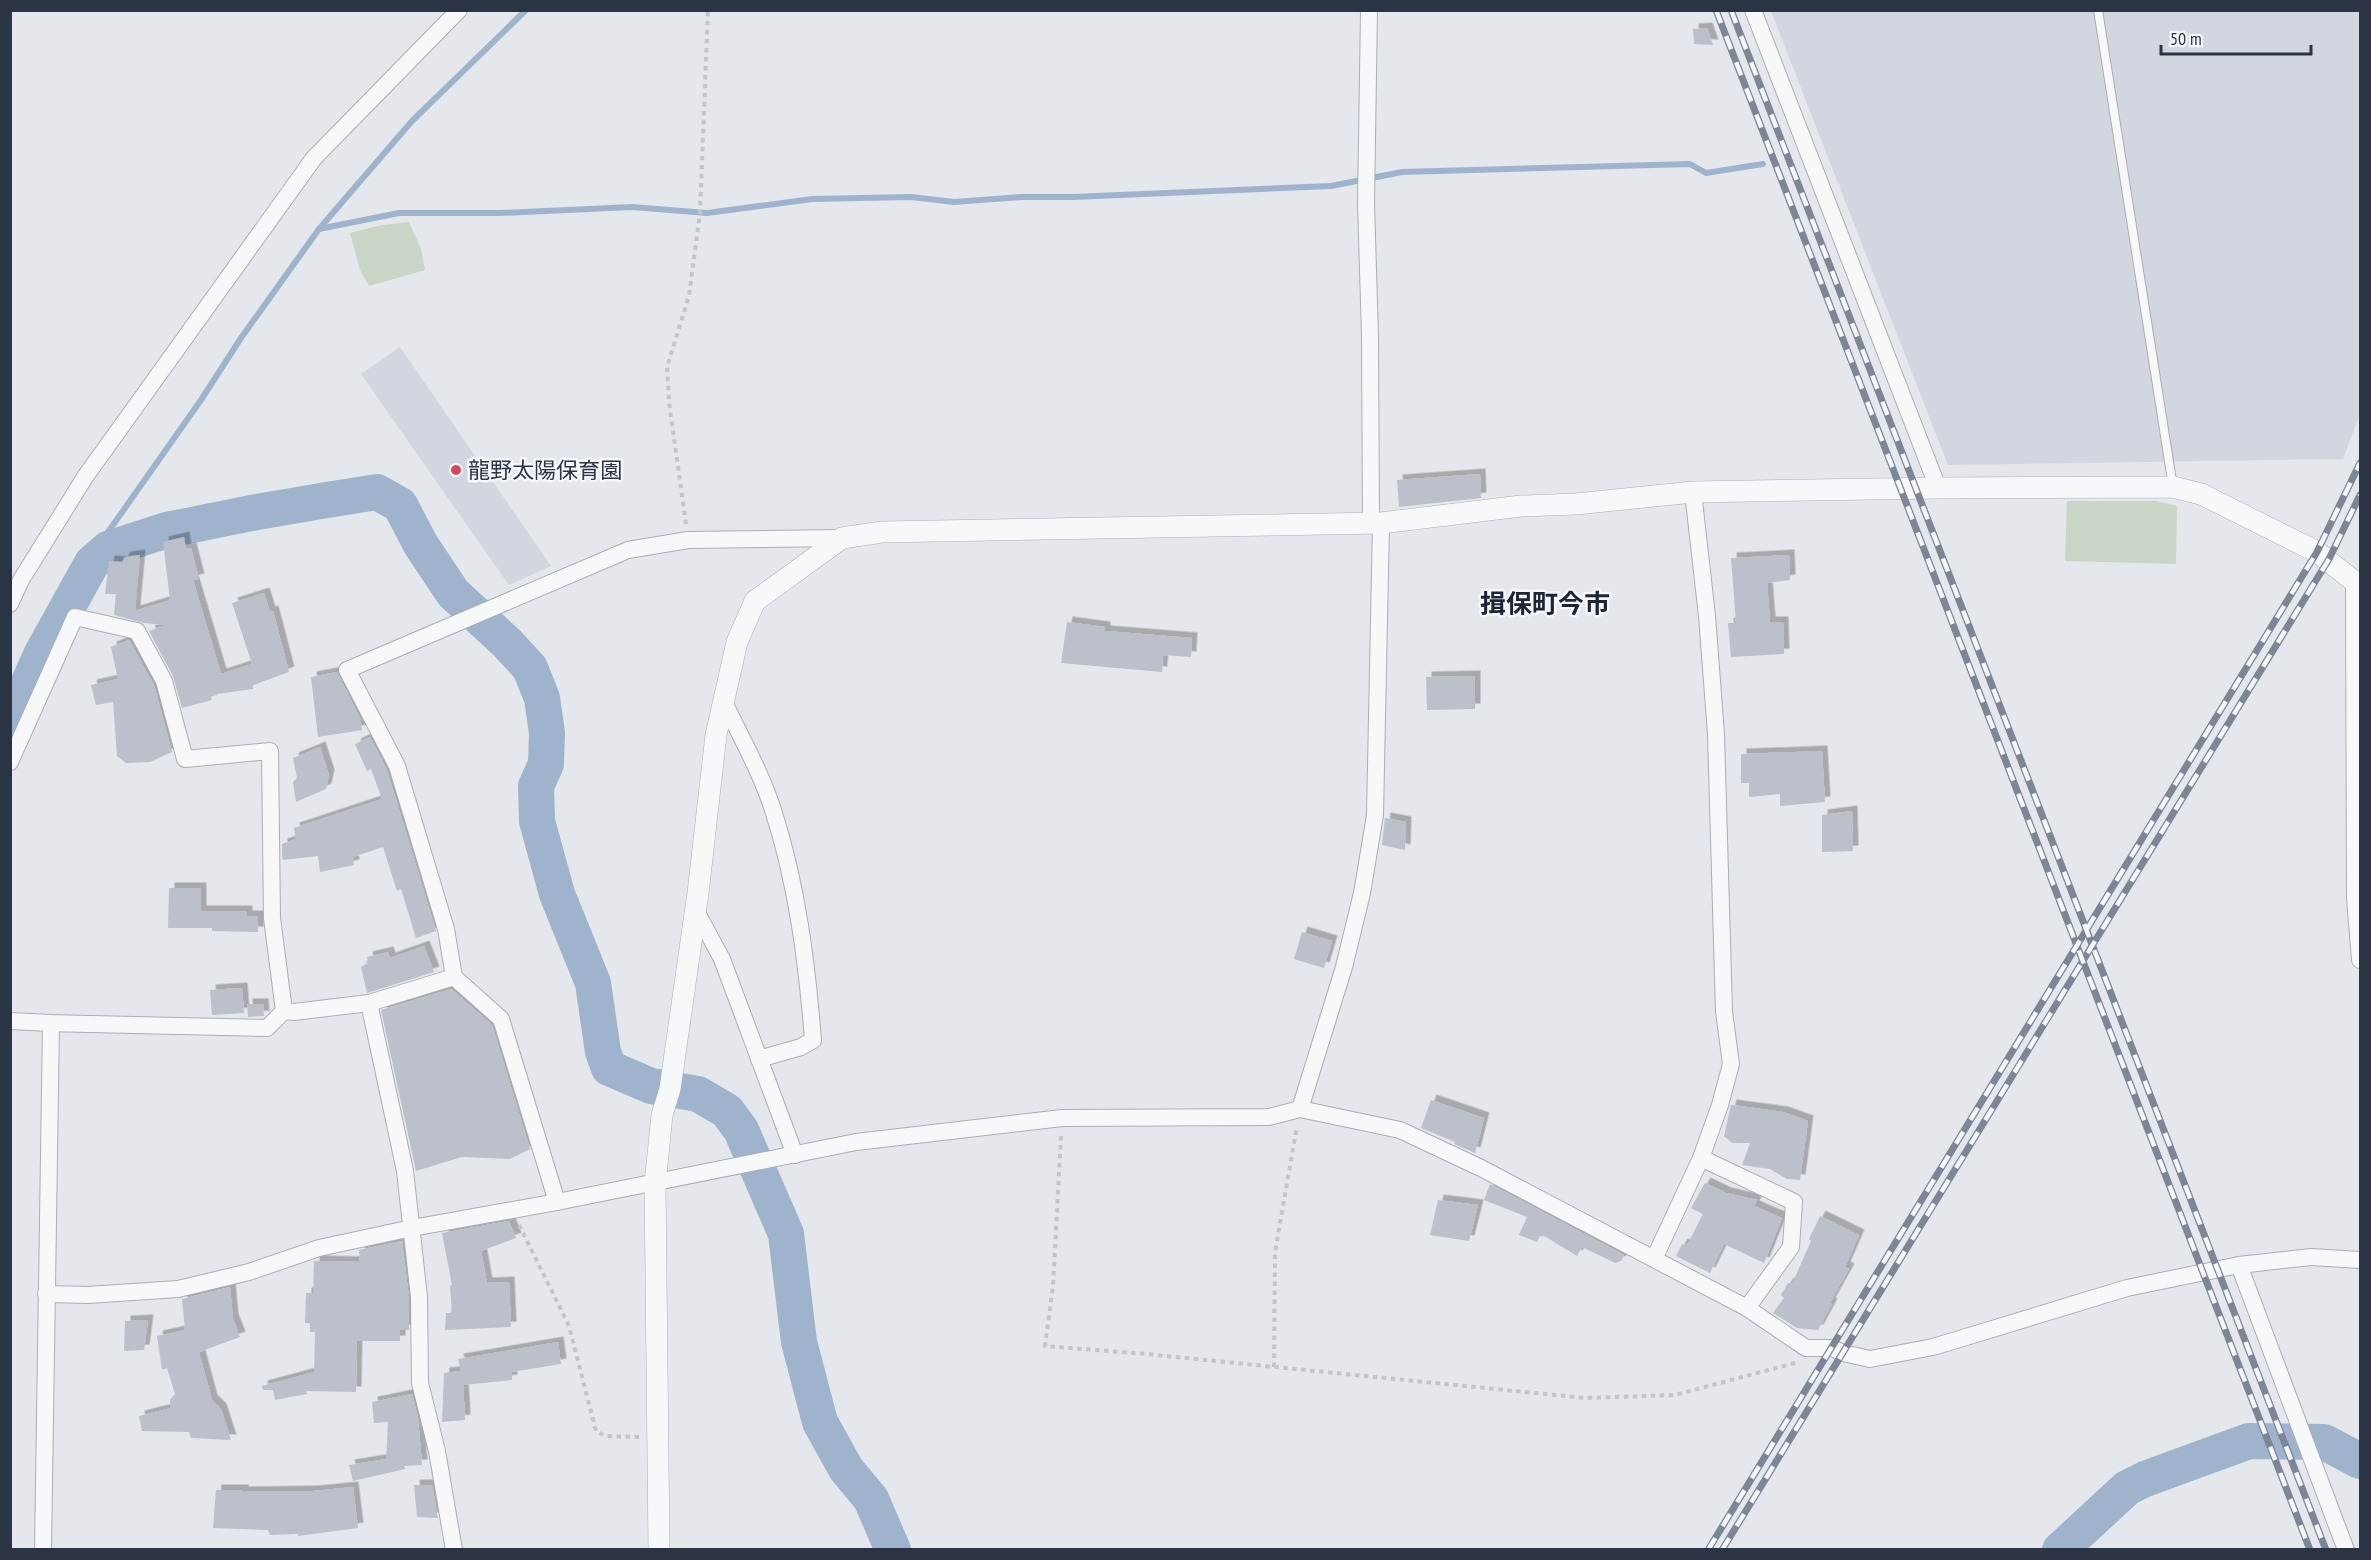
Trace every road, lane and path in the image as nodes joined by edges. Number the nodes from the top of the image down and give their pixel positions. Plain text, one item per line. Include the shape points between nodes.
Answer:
1 (459, 10) edge
2 (708, 10) edge
3 (1369, 10) edge
4 (1753, 10) edge
5 (2098, 10) edge
6 (1938, 488) junction
7 (2173, 488) junction
8 (1693, 492) junction
9 (1376, 523) junction
10 (842, 538) junction
11 (688, 540) junction
12 (2357, 584) edge
13 (10, 604) edge
14 (724, 702) junction
15 (10, 762) edge
16 (696, 911) junction
17 (2361, 960) edge
18 (454, 977) junction
19 (369, 1003) junction
20 (284, 1011) junction
21 (10, 1021) edge
22 (46, 1023) junction
23 (759, 1059) junction
24 (1300, 1109) junction
25 (1062, 1118) junction
26 (795, 1155) junction
27 (1701, 1158) junction
28 (655, 1184) junction
29 (557, 1202) junction
30 (512, 1211) junction
31 (412, 1228) junction
32 (1654, 1259) junction
33 (2361, 1260) edge
34 (2239, 1265) junction
35 (46, 1294) junction
36 (1747, 1308) junction
37 (1806, 1348) junction
38 (1274, 1367) junction
39 (658, 1438) junction
40 (43, 1550) edge
41 (454, 1550) edge
42 (659, 1550) edge
43 (2346, 1550) edge

1 - 13 street via 314,159 85,477
2 - 11 path via 700,213 689,296 667,367
3 - 9 street via 1366,203
4 - 6 street
5 - 7 lane
6 - 7 street
6 - 8 street
7 - 12 street via 2201,494 2317,552
8 - 9 street
8 - 27 street via 1716,734 1724,1012 1731,1064
9 - 10 street via 882,532
9 - 24 street via 1375,815 1344,967
10 - 11 street
10 - 14 street via 755,601 737,642
11 - 18 street via 619,554 347,670 397,766 446,929
12 - 17 street via 2355,898
14 - 16 street via 716,735
14 - 23 street via 773,809 791,879 806,966 813,1040
15 - 20 street via 75,617 136,631 164,681 185,759 270,751 272,918
16 - 23 street via 722,959
16 - 28 street via 670,1089 662,1115
18 - 19 street
18 - 29 street via 501,1019
19 - 20 street
19 - 31 street via 405,1172
20 - 22 street via 267,1028
21 - 22 street
22 - 35 street via 51,1023
23 - 26 street
24 - 25 street via 1269,1116
24 - 32 street via 1400,1130
24 - 38 path via 1275,1252
25 - 26 street via 856,1143
25 - 38 path via 1053,1286 1045,1346
26 - 28 street
27 - 32 street
27 - 36 street via 1794,1202 1791,1247
28 - 29 street
28 - 39 street
29 - 30 street
30 - 31 street
30 - 39 path via 569,1326 596,1431 605,1436
31 - 35 street via 319,1248 249,1272 178,1289
31 - 41 street via 419,1297 420,1383 437,1451
32 - 36 street
33 - 34 street via 2311,1257
34 - 37 street via 2127,1288 1933,1347 1870,1359 1832,1348
34 - 43 street
35 - 40 street
36 - 37 street
37 - 38 path via 1796,1362 1675,1395 1585,1398
39 - 42 street

